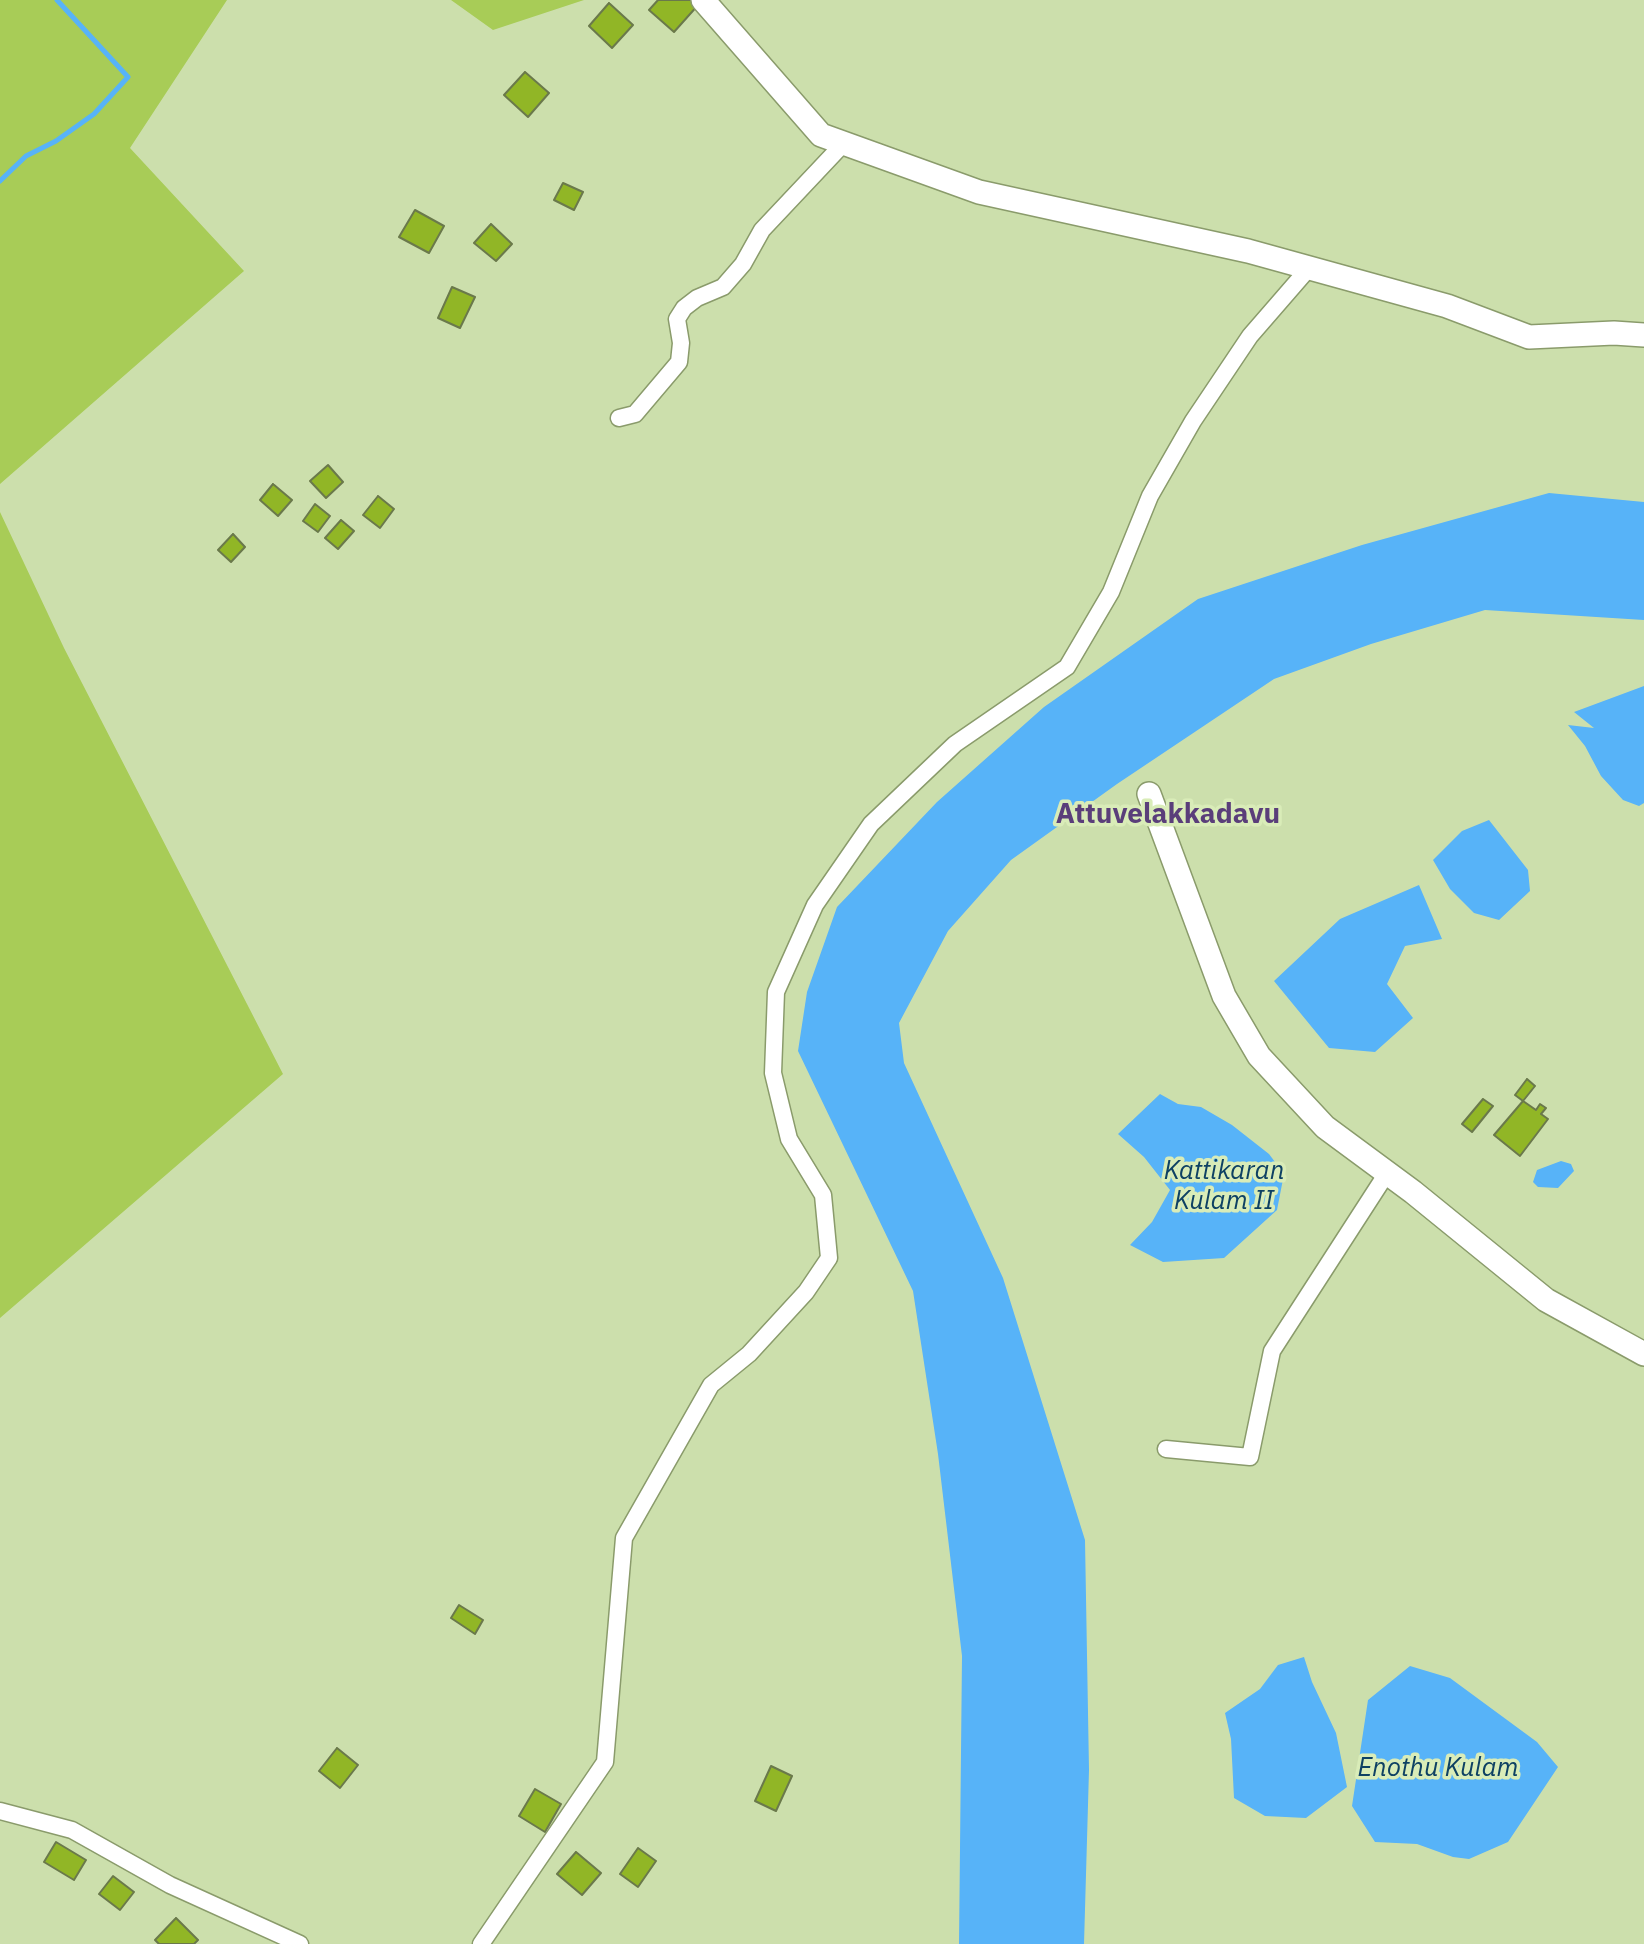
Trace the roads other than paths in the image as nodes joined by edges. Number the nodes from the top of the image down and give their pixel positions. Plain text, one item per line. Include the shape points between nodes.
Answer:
1 (703, 0) edge
2 (844, 143) junction
3 (1309, 268) junction
4 (1644, 335) edge
5 (620, 418) dead end
6 (1149, 794) dead end
7 (1387, 1173) junction
8 (1644, 1354) edge
9 (1166, 1448) dead end
10 (0, 1811) edge
11 (300, 1944) edge
12 (481, 1944) edge

1 - 2 main road via 821,135
2 - 3 main road via 979,192
2 - 5 street via 762,230 743,264 723,287 684,308 677,319 679,362 635,414
3 - 4 main road via 1447,306 1530,337
3 - 12 street via 1250,336 1193,421 1150,496 1111,592 1067,667 955,744 871,824 816,905 776,992 773,1073 789,1139 823,1195 829,1258 806,1292 749,1354 711,1385 624,1538 605,1762
6 - 7 main road via 1224,996 1259,1056 1325,1127
7 - 8 main road via 1546,1300
7 - 9 street via 1272,1351 1250,1457
10 - 11 street via 72,1830 170,1885

